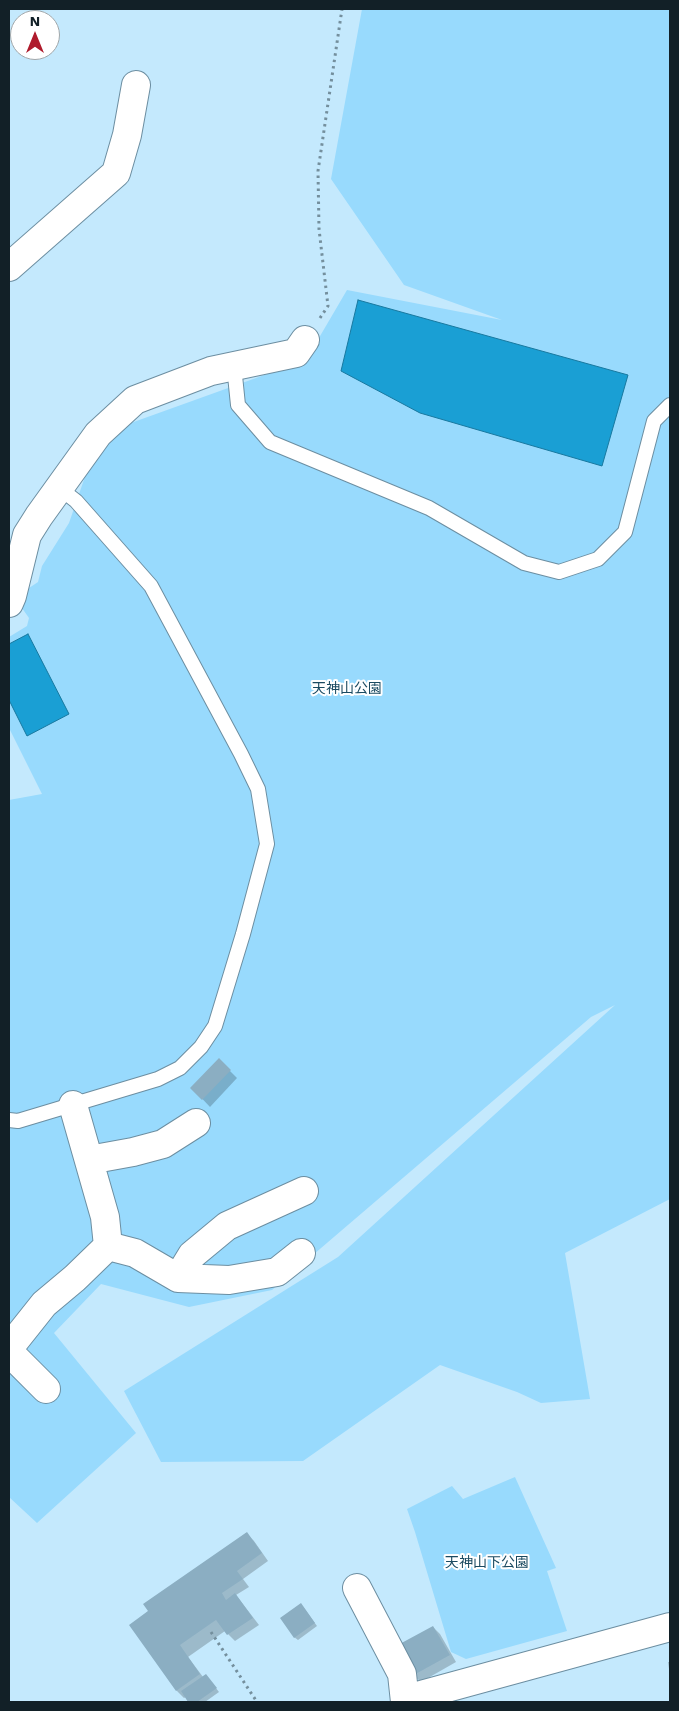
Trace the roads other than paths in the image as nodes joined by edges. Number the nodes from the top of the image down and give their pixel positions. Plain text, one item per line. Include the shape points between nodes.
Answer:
1 (136, 84) dead end
2 (9, 267) edge
3 (305, 340) road end
4 (234, 366) junction
5 (670, 405) edge
6 (58, 487) junction
7 (9, 603) edge
8 (73, 1104) junction
9 (9, 1120) edge
10 (196, 1123) dead end
11 (89, 1160) junction
12 (304, 1191) dead end
13 (108, 1246) junction
14 (301, 1253) dead end
15 (178, 1278) junction
16 (9, 1348) edge
17 (9, 1352) edge
18 (46, 1389) dead end
19 (357, 1588) dead end
20 (670, 1627) edge
21 (407, 1702) edge

1 - 2 street via 116,173
3 - 4 street via 296,353
4 - 5 lane via 238,405 270,442 430,508 524,563 559,572 598,559 625,532 654,420
4 - 6 street via 210,371 135,400 98,434
6 - 7 street via 27,535
6 - 8 lane via 76,501 151,586 258,789 267,844 215,1026 201,1047 180,1068 165,1075
8 - 9 lane via 18,1121
8 - 11 street
10 - 11 street via 163,1144
11 - 13 street via 105,1218
12 - 15 street via 227,1226 192,1255
13 - 15 street via 135,1253
13 - 16 street via 44,1304
14 - 15 street via 277,1272 229,1280
17 - 18 street
19 - 21 street via 402,1674
20 - 21 street via 421,1695

